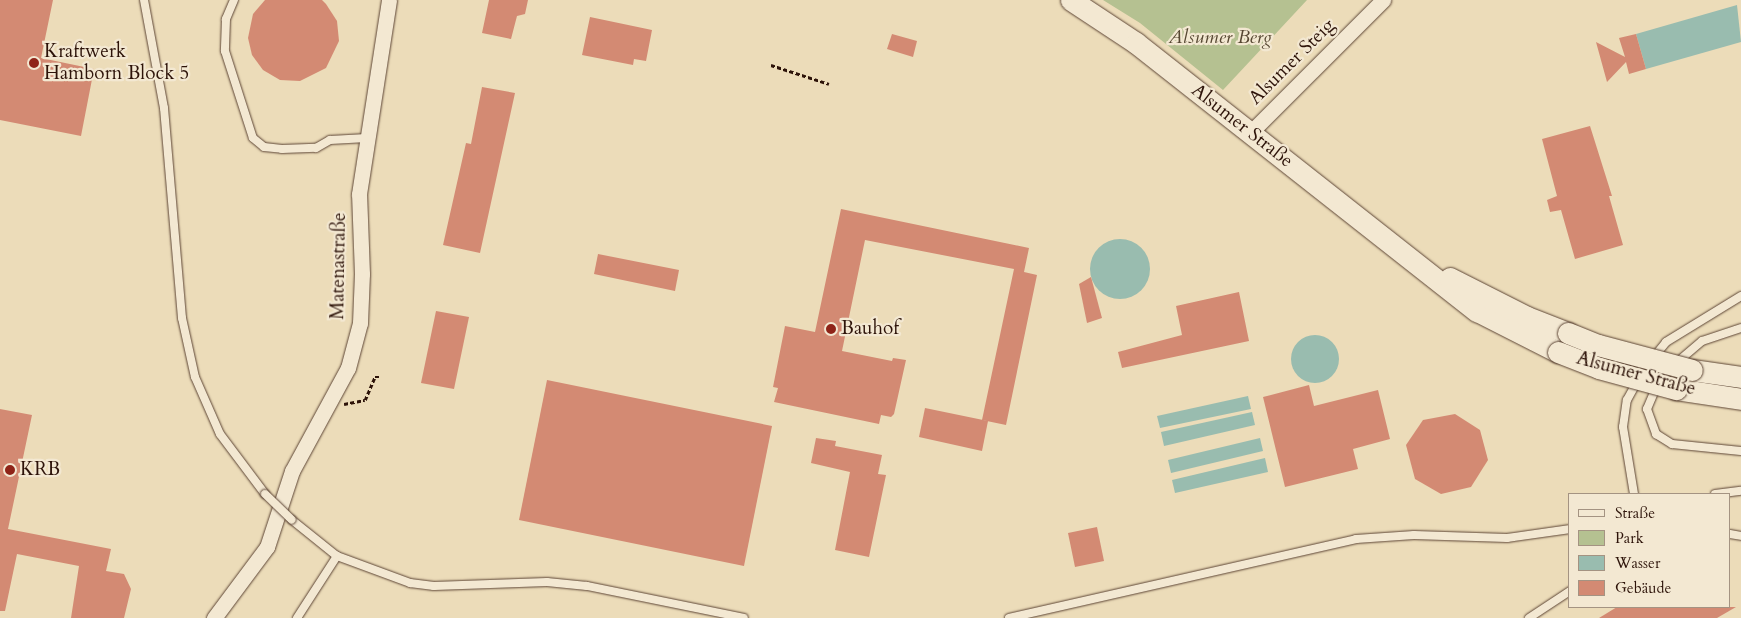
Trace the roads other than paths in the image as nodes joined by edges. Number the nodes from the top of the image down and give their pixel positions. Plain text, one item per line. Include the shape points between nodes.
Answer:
1 (144, 0) edge
2 (234, 0) edge
3 (389, 0) edge
4 (1071, 0) edge
5 (1383, 0) edge
6 (1251, 132) junction
7 (367, 138) junction
8 (1409, 257) junction
9 (1741, 296) edge
10 (1741, 328) edge
11 (1741, 377) edge
12 (1741, 399) edge
13 (1741, 451) edge
14 (1741, 491) edge
15 (1634, 493) edge
16 (1724, 493) edge
17 (1568, 529) edge
18 (337, 556) junction
19 (1568, 592) edge
20 (214, 618) edge
21 (297, 618) edge
22 (744, 618) edge
23 (1009, 618) edge
24 (1529, 618) edge

1 - 18 lane, bridge via 164,108 182,318 195,377 220,434 265,494
2 - 7 lane via 226,19 226,51 253,138 264,147 282,148 316,148 330,140
3 - 7 street, Matenastraße
4 - 6 street, Alsumer Straße via 1136,43
5 - 6 street, Alsumer Steig
6 - 8 street, Alsumer Straße
7 - 20 street, Matenastraße via 359,194 360,324 348,368 292,471 266,547
8 - 11 street, Alsumer Straße, bridge via 1527,317 1606,348 1692,370
8 - 12 street, Alsumer Straße, bridge via 1477,311 1558,352 1599,368 1676,388
9 - 15 lane via 1666,342 1643,370 1626,400 1623,427
10 - 13 lane via 1702,341 1661,376 1647,410 1656,434 1672,444
14 - 16 lane
17 - 23 lane via 1507,538 1414,535 1356,539
18 - 21 lane
18 - 22 lane via 410,583 434,586 547,582 587,586
19 - 24 lane

